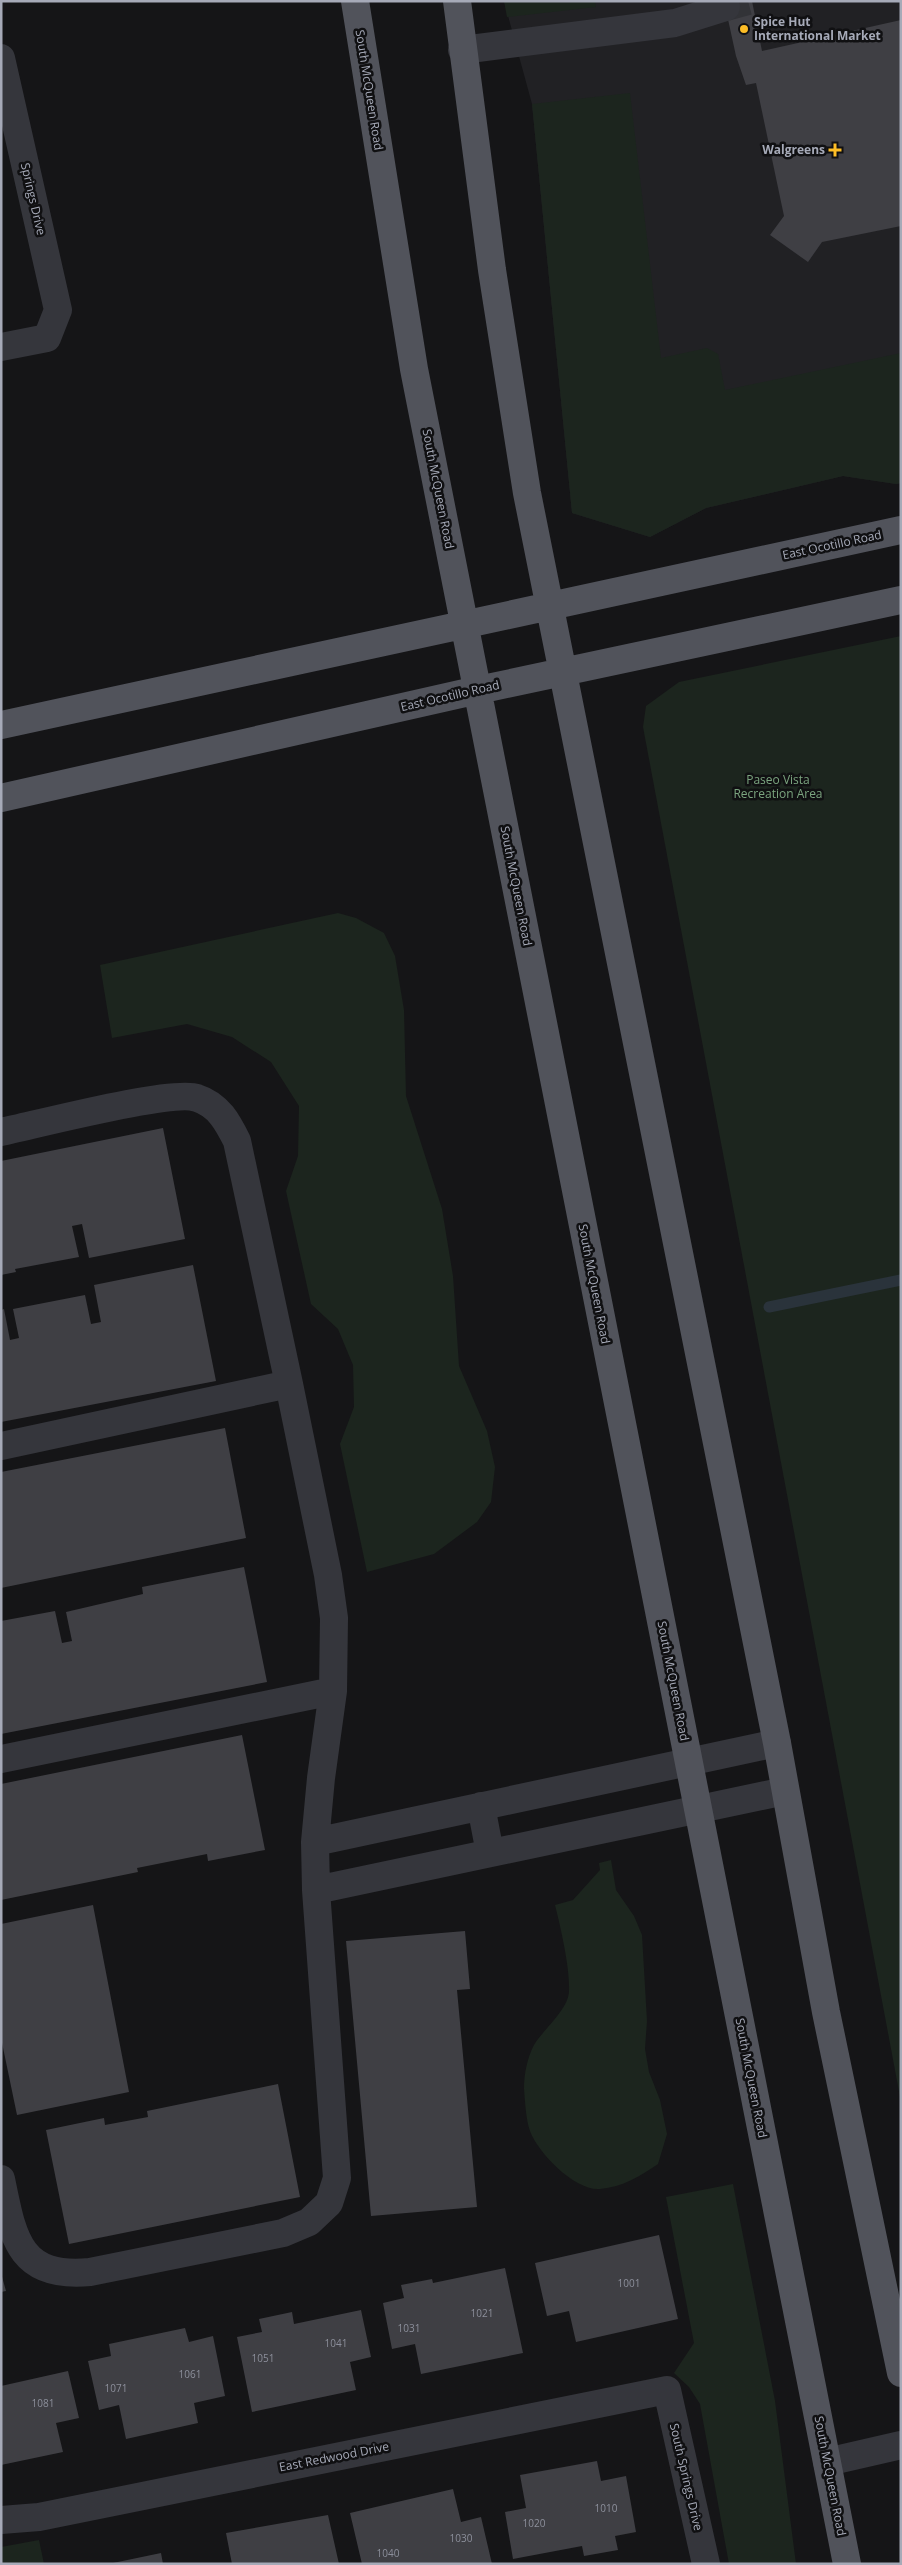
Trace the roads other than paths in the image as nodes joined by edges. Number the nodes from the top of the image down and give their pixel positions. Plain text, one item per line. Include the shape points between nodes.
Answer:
1 (355, 1) edge
2 (456, 1) edge
3 (726, 7) tunnel mouth
4 (462, 50) junction
5 (1, 58) edge
6 (1, 347) edge
7 (901, 530) edge
8 (901, 600) edge
9 (549, 607) junction
10 (464, 624) junction
11 (562, 673) junction
12 (478, 690) junction
13 (1, 724) edge
14 (1, 798) edge
15 (1, 1132) edge
16 (289, 1384) junction
17 (1, 1446) edge
18 (333, 1691) junction
19 (777, 1743) junction
20 (1, 1759) edge
21 (689, 1761) junction
22 (785, 1791) junction
23 (481, 1806) junction
24 (698, 1809) junction
25 (315, 1842) junction
26 (490, 1853) junction
27 (316, 1890) junction
28 (1, 2179) edge
29 (901, 2373) edge
30 (667, 2390) joint
31 (901, 2444) edge
32 (827, 2462) junction
33 (1, 2520) edge
34 (706, 2564) edge
35 (847, 2564) edge

1 - 10 main road, South McQueen Road via 414,368
2 - 4 main road
3 - 4 street via 675,23
4 - 9 main road via 496,299 527,494
5 - 6 street, Springs Drive via 58,310 47,338
7 - 9 main road, East Ocotillo Road
8 - 11 main road, East Ocotillo Road
9 - 10 main road, East Ocotillo Road
9 - 11 main road
10 - 12 main road, South McQueen Road
10 - 13 main road, East Ocotillo Road
11 - 12 main road, East Ocotillo Road
11 - 19 main road
12 - 14 main road, East Ocotillo Road
12 - 21 main road, South McQueen Road
15 - 16 street via 167,1097 197,1097 224,1115 237,1142
16 - 17 street
16 - 18 street via 333,1609
18 - 20 street
18 - 25 street
19 - 21 street
19 - 22 main road
21 - 23 street
21 - 24 main road, South McQueen Road
22 - 24 street
22 - 29 main road via 826,2012
23 - 25 street
23 - 26 street
24 - 26 street
24 - 32 main road, South McQueen Road
25 - 27 street
26 - 27 street
27 - 28 street via 337,2178 329,2204 309,2222 284,2233 66,2274 45,2268 23,2250 12,2229
30 - 33 street, East Redwood Drive via 39,2517
30 - 34 street, South Springs Drive
31 - 32 street
32 - 35 main road, South McQueen Road

